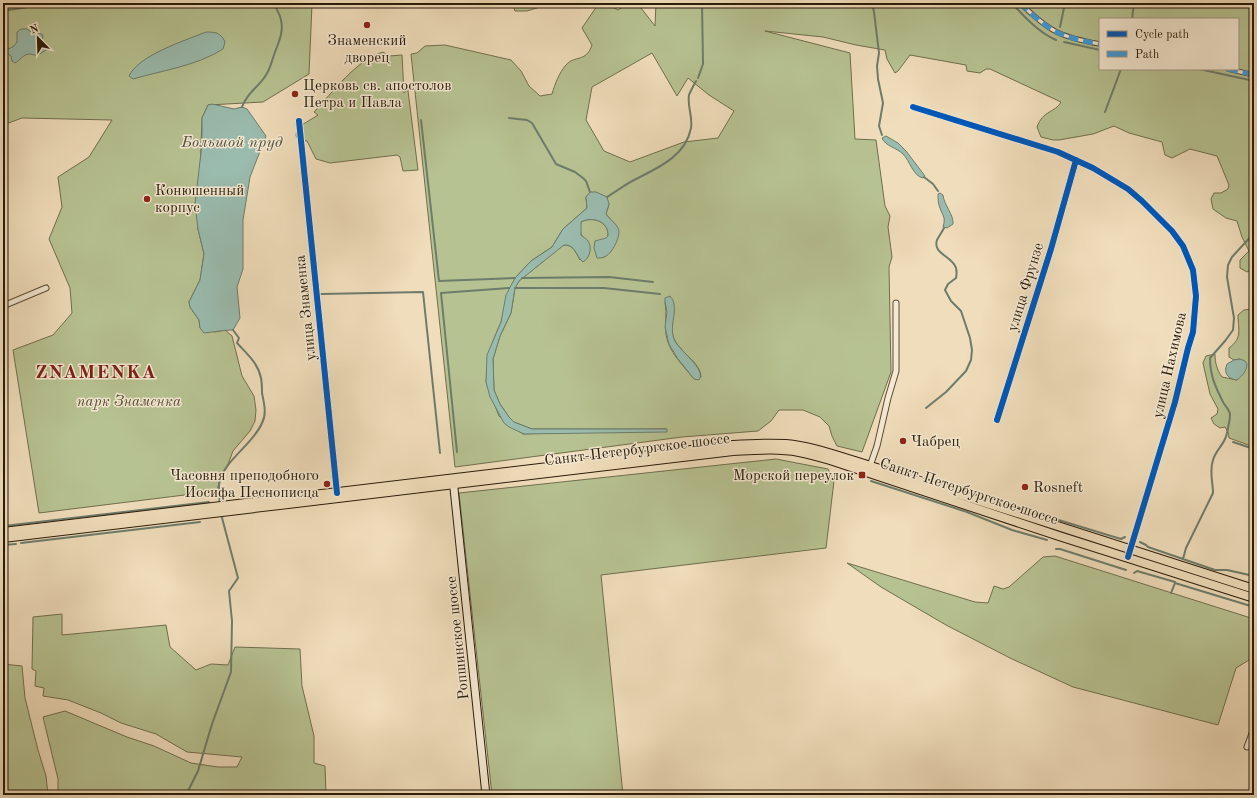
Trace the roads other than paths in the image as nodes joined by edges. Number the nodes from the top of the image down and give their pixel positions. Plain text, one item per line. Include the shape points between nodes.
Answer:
1 (14, 3) edge
2 (1020, 3) edge
3 (3, 5) edge
4 (1099, 44) edge
5 (1232, 70) edge
6 (1254, 75) edge
7 (913, 107) dead end
8 (299, 121) dead end
9 (1076, 160) junction
10 (46, 288) dead end
11 (896, 303) dead end
12 (3, 306) edge
13 (997, 420) dead end
14 (870, 466) junction
15 (453, 482) junction
16 (337, 493) junction
17 (232, 508) junction
18 (210, 511) junction
19 (3, 532) edge
20 (3, 538) edge
21 (1130, 549) junction
22 (1128, 558) junction
23 (1254, 589) edge
24 (1254, 598) edge
25 (1254, 728) edge
26 (1247, 747) dead end
27 (486, 795) edge

1 - 3 street
2 - 4 street via 1056,33
5 - 6 street
7 - 9 street, улица Нахимова via 1058,152
8 - 16 street, улица Знаменка
9 - 13 street, улица Фрунзе
9 - 21 street, улица Нахимова via 1114,180 1142,201 1172,231 1183,246 1193,270 1196,314 1193,332 1175,402
10 - 12 street
11 - 14 street via 896,371
14 - 15 main road, Санкт-Петербургское шоссе via 815,449 761,443
14 - 21 main road, Санкт-Петербургское шоссе
15 - 16 main road, Санкт-Петербургское шоссе
15 - 17 main road, Санкт-Петербургское шоссе
15 - 22 main road, Санкт-Петербургское шоссе via 733,451 785,450 830,460
15 - 27 main road, Ропшинское шоссе
16 - 17 main road, Санкт-Петербургское шоссе
17 - 18 main road, Санкт-Петербургское шоссе
18 - 19 main road, Санкт-Петербургское шоссе
18 - 20 main road, Санкт-Петербургское шоссе
21 - 22 street, улица Нахимова
21 - 23 main road, Санкт-Петербургское шоссе
22 - 24 main road, Санкт-Петербургское шоссе
25 - 26 street

